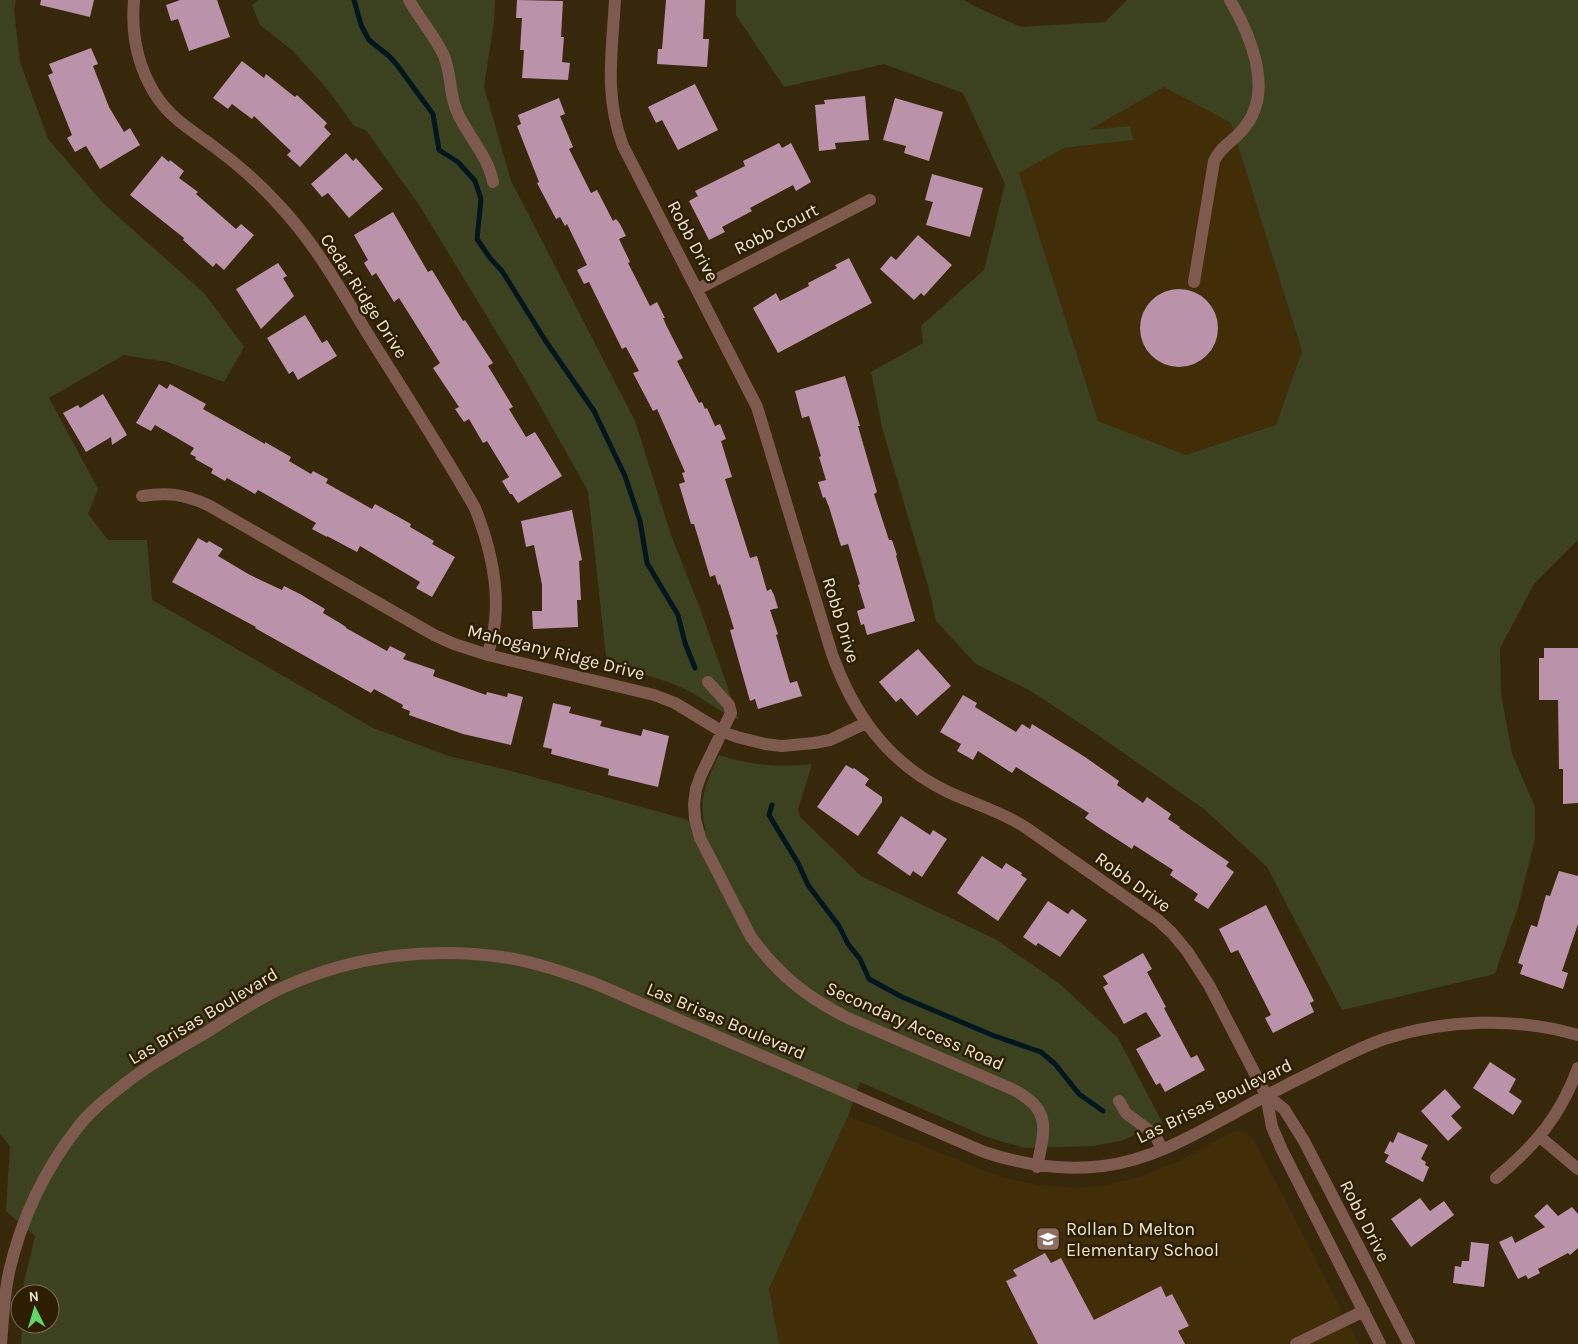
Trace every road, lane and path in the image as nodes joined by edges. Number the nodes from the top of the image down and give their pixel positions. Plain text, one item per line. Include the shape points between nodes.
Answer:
1 (134, 0) edge
2 (409, 0) edge
3 (615, 0) edge
4 (1230, 0) edge
5 (492, 182) dead end
6 (870, 200) dead end
7 (1194, 282) dead end
8 (698, 289) junction
9 (142, 496) dead end
10 (488, 655) junction
11 (708, 682) dead end
12 (866, 723) junction
13 (722, 731) junction
14 (1578, 1035) edge
15 (1578, 1068) edge
16 (1266, 1095) junction
17 (1119, 1101) dead end
18 (1540, 1137) junction
19 (1162, 1149) junction
20 (1037, 1167) junction
21 (1578, 1168) edge
22 (1496, 1178) dead end
23 (1364, 1311) junction
24 (2, 1320) edge
25 (1, 1344) edge
26 (1296, 1344) edge
27 (1380, 1344) edge
28 (1409, 1344) edge

1 - 10 street, Cedar Ridge Drive via 132,19 138,56 155,93 174,118 244,171 299,228 475,508 489,548 495,594 495,622
2 - 5 street via 444,57 454,106 484,158
3 - 8 street, Robb Drive via 611,98 617,130
4 - 7 street via 1249,42 1257,69 1258,92 1254,113 1247,125 1218,151 1214,161
6 - 8 street, Robb Court
8 - 12 street, Robb Drive via 757,407 832,654 849,695
9 - 10 street, Mahogany Ridge Drive via 173,494 208,505 434,635
10 - 13 street, Mahogany Ridge Drive via 654,695 675,703
11 - 13 street, Secondary Access Road via 729,705 731,713
12 - 13 street, Mahogany Ridge Drive via 830,740 797,746 758,743
12 - 16 street, Robb Drive via 896,756 930,782 1006,815 1172,933 1209,985
13 - 20 street, Secondary Access Road via 696,789 695,819 700,838 751,937 797,987 826,1007 1032,1100 1043,1125
14 - 16 street, Las Brisas Boulevard via 1541,1026 1500,1023 1458,1024 1420,1030 1385,1039 1354,1052
15 - 18 street via 1556,1115
16 - 19 street, Las Brisas Boulevard
16 - 23 street, Robb Drive via 1272,1127 1282,1150
16 - 28 street, Robb Drive via 1284,1108 1304,1141
17 - 19 street via 1126,1113 1155,1135
18 - 21 street
18 - 22 street
19 - 20 street, Las Brisas Boulevard via 1105,1166 1077,1169
20 - 24 street, Las Brisas Boulevard via 984,1152 594,983 548,967 470,953 398,955 359,961 321,972 255,1002 154,1063 122,1086 78,1126 30,1207 9,1273
23 - 26 street
23 - 27 street, Robb Drive
24 - 25 street, Las Brisas Boulevard

